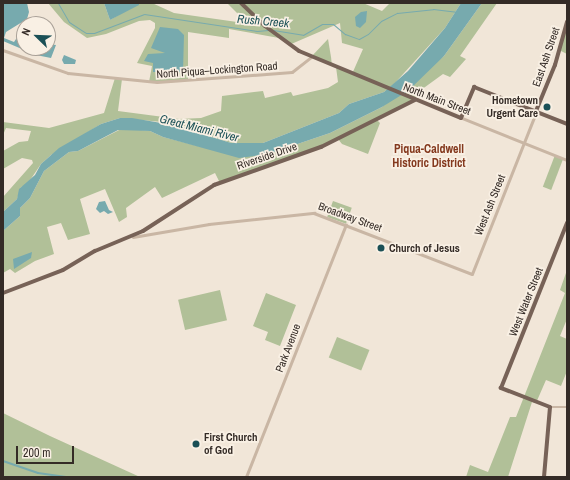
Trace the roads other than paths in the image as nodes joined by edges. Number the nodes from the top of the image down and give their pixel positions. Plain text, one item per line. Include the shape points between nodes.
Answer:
1 (241, 3) edge
2 (567, 22) edge
3 (3, 50) edge
4 (311, 57) junction
5 (415, 100) junction
6 (536, 111) junction
7 (461, 118) junction
8 (567, 124) edge
9 (524, 142) junction
10 (567, 160) edge
11 (567, 223) edge
12 (346, 225) junction
13 (144, 233) junction
14 (472, 274) joint
15 (3, 293) edge
16 (550, 407) junction
17 (567, 407) edge
18 (246, 477) edge
19 (544, 477) edge

1 - 4 main road, North Main Street via 279,38
2 - 6 main road, East Ash Street via 555,65
3 - 4 street, North Piqua–Lockington Road via 68,72 157,82 292,72 302,67
4 - 5 main road, North Main Street
5 - 7 main road, North Main Street
5 - 13 main road, Riverside Drive via 321,147 214,185
6 - 7 main road via 474,87
6 - 8 main road
6 - 9 street, East Ash Street
7 - 9 street, North Main Street
9 - 10 street, North Main Street
9 - 14 street, West Ash Street
11 - 16 main road, West Water Street via 501,388
12 - 13 street, Broadway Street via 310,213
12 - 14 street, Broadway Street
12 - 18 street, Park Avenue
13 - 15 main road, Riverside Drive via 95,250 63,270
16 - 17 street
16 - 19 main road

